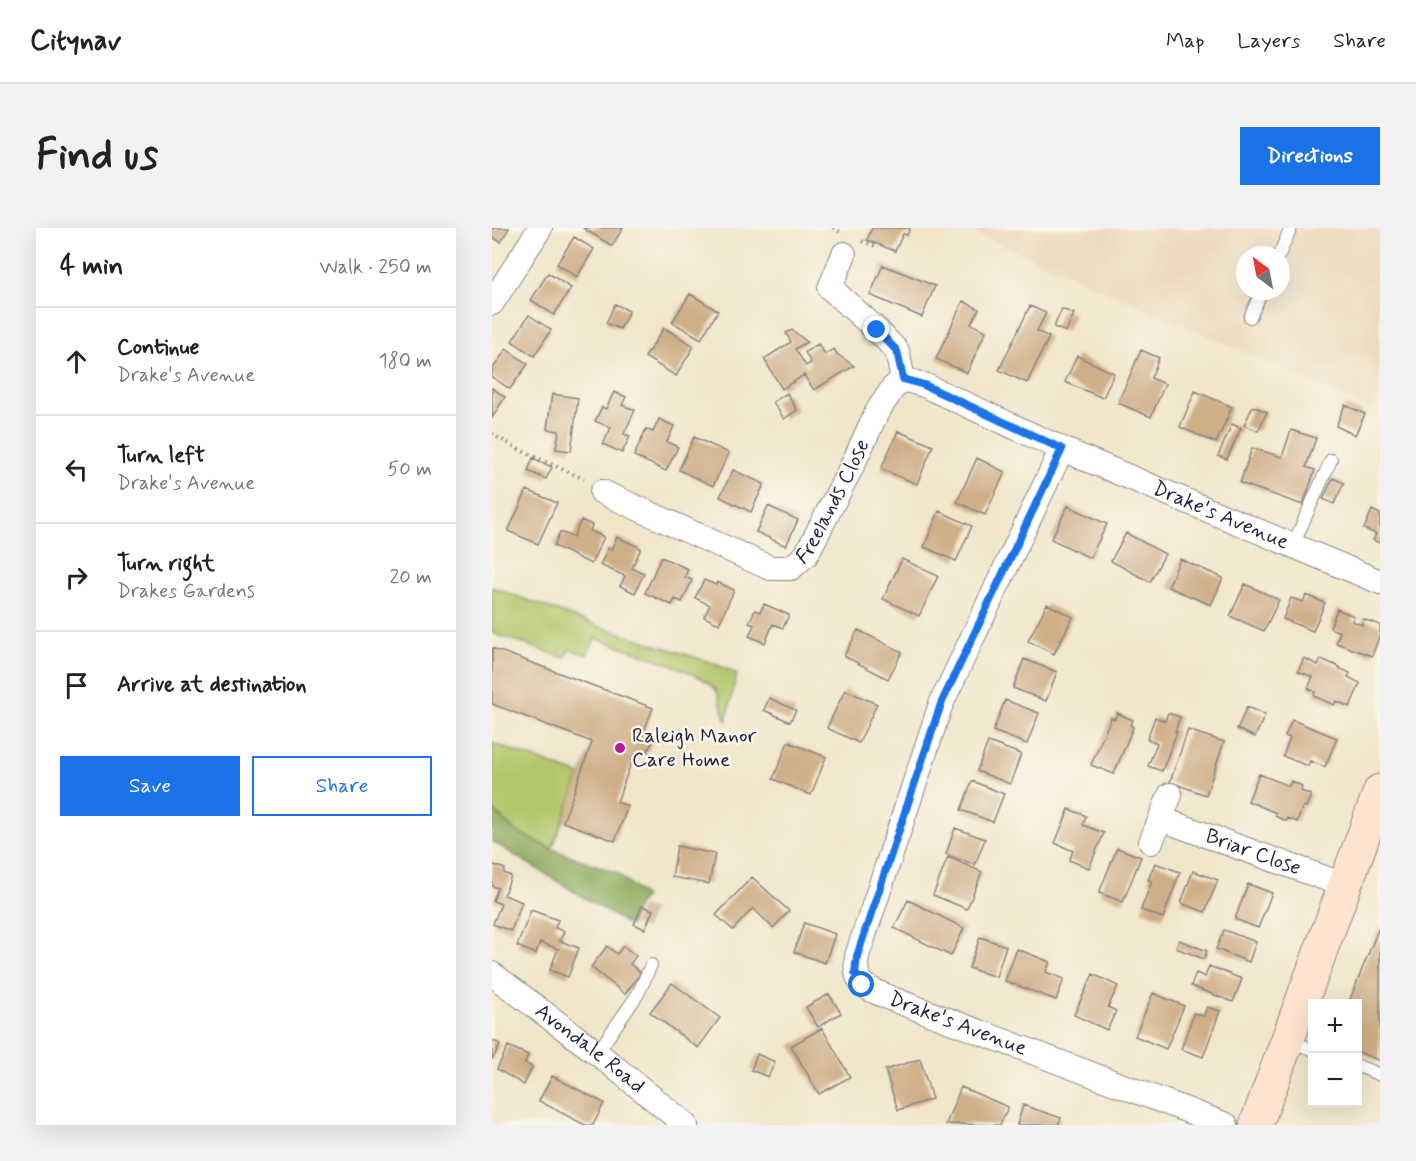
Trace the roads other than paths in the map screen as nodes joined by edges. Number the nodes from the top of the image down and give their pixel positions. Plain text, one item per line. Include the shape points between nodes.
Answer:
1 (540, 228) edge
2 (1292, 228) edge
3 (1283, 246) edge
4 (844, 254) dead end
5 (501, 269) edge
6 (1258, 300) edge
7 (492, 303) edge
8 (1250, 317) dead end
9 (903, 379) junction
10 (1062, 449) junction
11 (1331, 460) dead end
12 (602, 492) road end
13 (1293, 545) junction
14 (1380, 582) edge
15 (1380, 791) edge
16 (1170, 795) dead end
17 (1161, 819) junction
18 (1151, 842) dead end
19 (1344, 885) junction
20 (651, 965) dead end
21 (492, 974) edge
22 (1300, 1045) edge
23 (597, 1053) junction
24 (1362, 1068) edge
25 (1380, 1075) edge
26 (686, 1125) edge
27 (1226, 1125) edge
28 (1256, 1125) edge

1 - 5 street
2 - 3 lane
4 - 9 street via 830,288 897,351
5 - 7 street
6 - 8 lane
9 - 10 street, Drake's Avenue
9 - 12 street, Freelands Close via 877,412 806,555 791,568 770,568
10 - 13 street, Drake's Avenue
10 - 27 street, Drake's Avenue via 941,704 857,956 855,973 862,985 892,999
11 - 13 lane
13 - 14 street, Drake's Avenue
15 - 19 main road
16 - 17 street
17 - 18 street
17 - 19 street, Briar Close
19 - 22 main road
20 - 23 lane via 638,994
21 - 23 street, Avondale Road
22 - 28 main road
23 - 26 street, Avondale Road
24 - 25 lane

